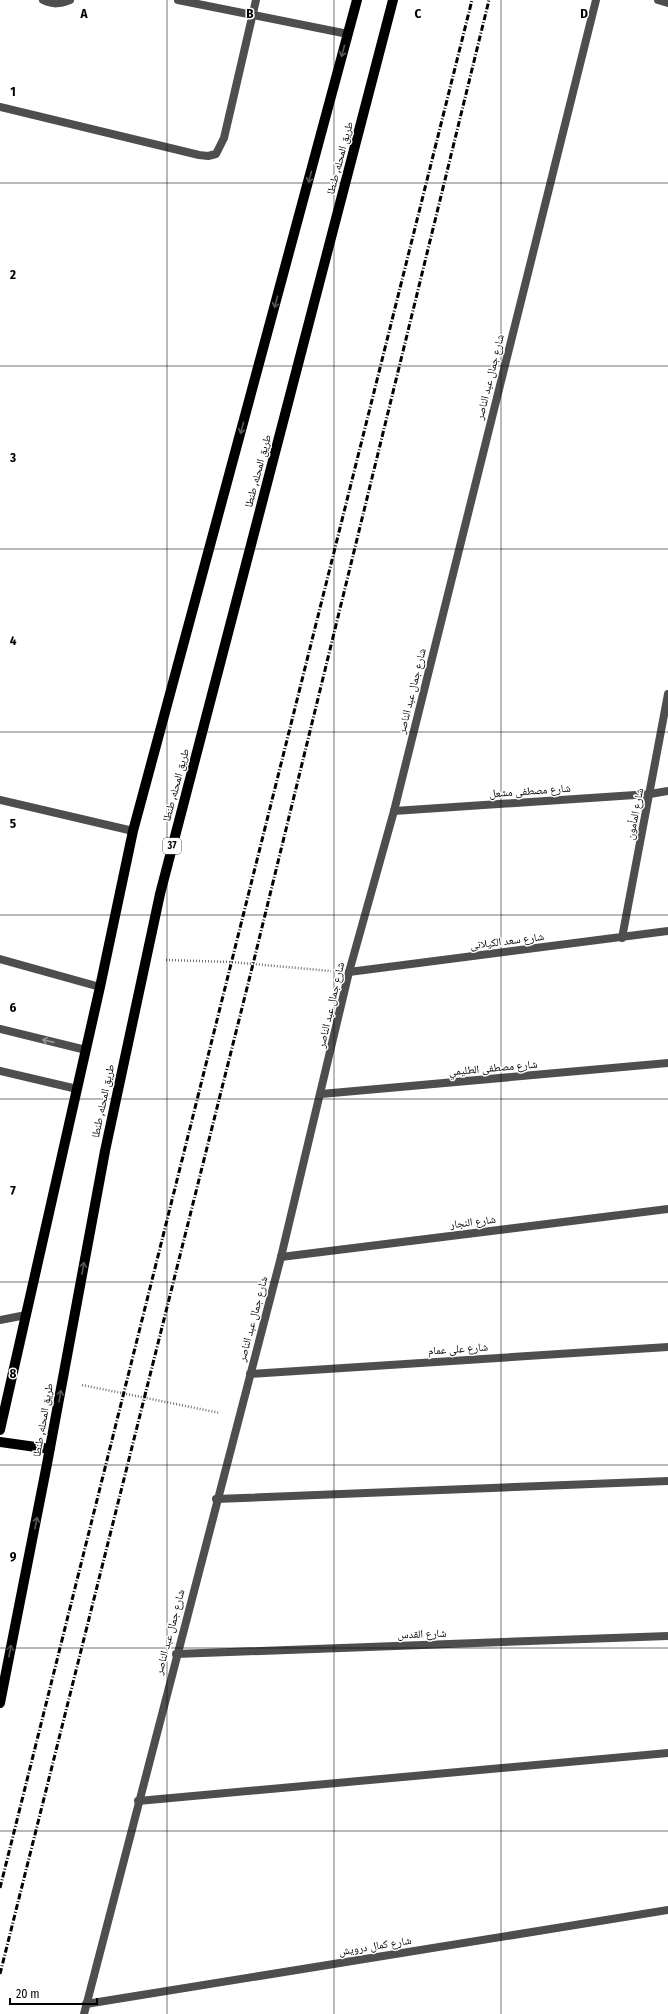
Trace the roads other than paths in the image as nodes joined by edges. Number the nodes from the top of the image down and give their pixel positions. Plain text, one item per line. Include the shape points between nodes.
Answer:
1 (42, 0) edge
2 (70, 0) edge
3 (178, 0) edge
4 (256, 0) edge
5 (357, 0) edge
6 (393, 0) edge
7 (596, 0) edge
8 (658, 0) edge
9 (668, 3) edge
10 (252, 14) junction
11 (348, 34) junction
12 (0, 107) edge
13 (668, 694) edge
14 (668, 791) edge
15 (650, 794) junction
16 (0, 800) edge
17 (394, 811) junction
18 (133, 831) junction
19 (668, 931) edge
20 (622, 938) junction
21 (0, 959) edge
22 (349, 972) junction
23 (100, 987) junction
24 (0, 1029) edge
25 (86, 1050) junction
26 (668, 1063) edge
27 (0, 1071) edge
28 (77, 1089) junction
29 (321, 1094) junction
30 (668, 1209) edge
31 (281, 1257) junction
32 (26, 1315) junction
33 (0, 1320) edge
34 (668, 1347) edge
35 (250, 1374) junction
36 (0, 1430) edge
37 (0, 1442) edge
38 (50, 1449) junction
39 (668, 1481) edge
40 (216, 1499) junction
41 (668, 1636) edge
42 (176, 1654) junction
43 (0, 1703) edge
44 (668, 1752) edge
45 (138, 1801) junction
46 (668, 1910) edge
47 (86, 2004) junction
48 (84, 2014) edge

1 - 2 street via 55,4
3 - 10 street
4 - 10 street
5 - 11 main road
38 -> 6 main road, طريق المحله, طنطا / 37 via 105,1151 160,894
7 - 17 street, شارع جمال عبد الناصر
8 - 9 street
10 - 11 street
10 - 12 street via 224,138 216,154 199,155
11 -> 18 main road
13 - 15 street, شارع المأمون
14 - 15 street, شارع مصطفى مشعل
15 - 17 street, شارع مصطفى مشعل
15 - 20 street, شارع المأمون
16 - 18 street
17 - 22 street, شارع جمال عبد الناصر
18 - 23 main road
19 - 20 street, شارع سعد الكيلانى
20 - 22 street, شارع سعد الكيلانى
21 - 23 street
22 - 29 street, شارع جمال عبد الناصر
23 - 25 main road
25 -> 24 street
25 - 28 main road
26 - 29 street, شارع مصطفى الطليمي
27 - 28 street
28 - 32 main road
29 - 31 street, شارع جمال عبد الناصر
30 - 31 street, شارع النجار
31 - 35 street, شارع جمال عبد الناصر
32 - 33 street
32 - 36 main road
34 - 35 street, شارع على عمام
35 - 40 street, شارع جمال عبد الناصر
37 - 38 main road
43 -> 38 main road, طريق المحله, طنطا / 37
39 - 40 street
40 - 42 street, شارع جمال عبد الناصر
41 - 42 street, شارع القدس
42 - 45 street, شارع جمال عبد الناصر
44 - 45 street
45 - 47 street, شارع جمال عبد الناصر
46 - 47 street, شارع كمال درويش
47 - 48 street, شارع جمال عبد الناصر

